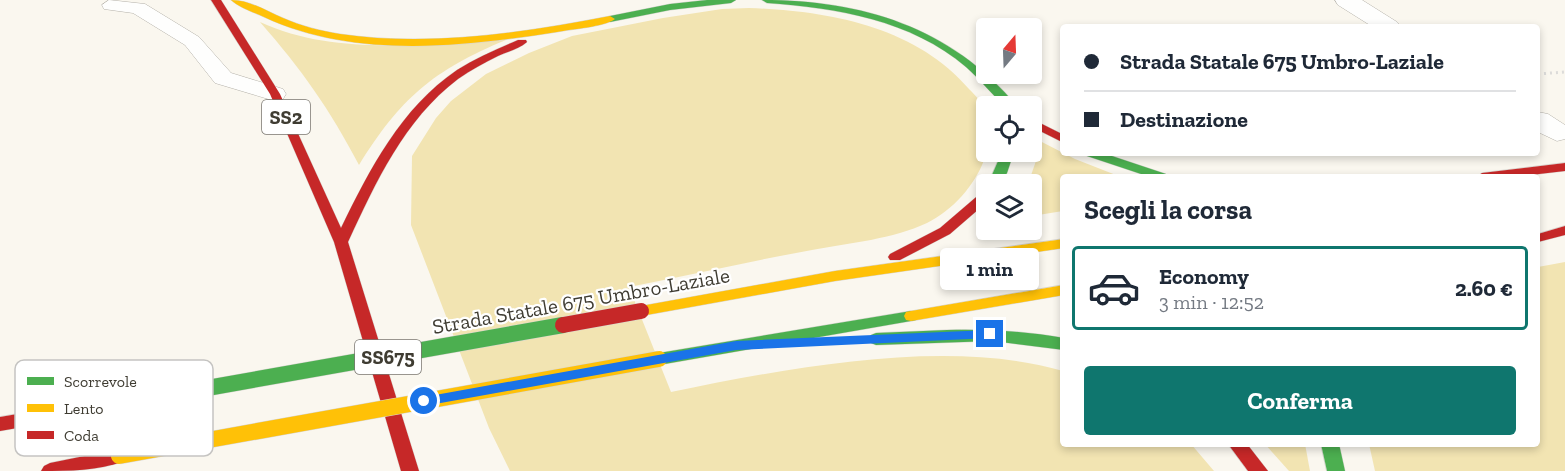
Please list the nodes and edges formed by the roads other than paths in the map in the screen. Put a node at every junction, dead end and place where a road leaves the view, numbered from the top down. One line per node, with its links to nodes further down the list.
1 (216, 0): 9 (main road, SS2)
2 (237, 0): 8 (main road)
3 (731, 0): 8 (main road)
4 (767, 0): 10 (main road)
5 (1346, 0): 7 (street)
6 (111, 5): 9 (lane)
7 (1384, 24)
8 (567, 27): 23 (main road)
9 (276, 94): 23 (main road, SS2)
10 (997, 96)
11 (1042, 128): 12 (main road)
12 (1060, 138)
13 (1100, 156): 15 (main road)
14 (1565, 169): 16 (main road); 17 (main road)
15 (1153, 174)
16 (1513, 174)
17 (1536, 174)
18 (976, 207): 25 (main road)
19 (1565, 225): 20 (main road)
20 (1540, 228)
21 (1565, 230): 22 (main road)
22 (1540, 237)
23 (342, 242): 37 (main road, SS2)
24 (1060, 244): 25 (main road, Strada Statale 675 Umbro-Laziale / SS675)
25 (835, 276): 29 (main road, Strada Statale 675 Umbro-Laziale / SS675, bridge)
26 (1060, 291): 28 (main road, SS675)
27 (1060, 343): 28 (main road)
28 (736, 345): 32 (main road, SS675, bridge)
29 (213, 387)
30 (15, 421): 31 (main road, Strada Statale 675 Umbro-Laziale / SS675, bridge)
31 (0, 424)
32 (213, 439)
33 (1239, 447): 38 (main road)
34 (1331, 447): 39 (main road)
35 (119, 456): 36 (main road, SS675, bridge)
36 (50, 471)
37 (410, 471)
38 (1259, 471)
39 (1336, 471)

